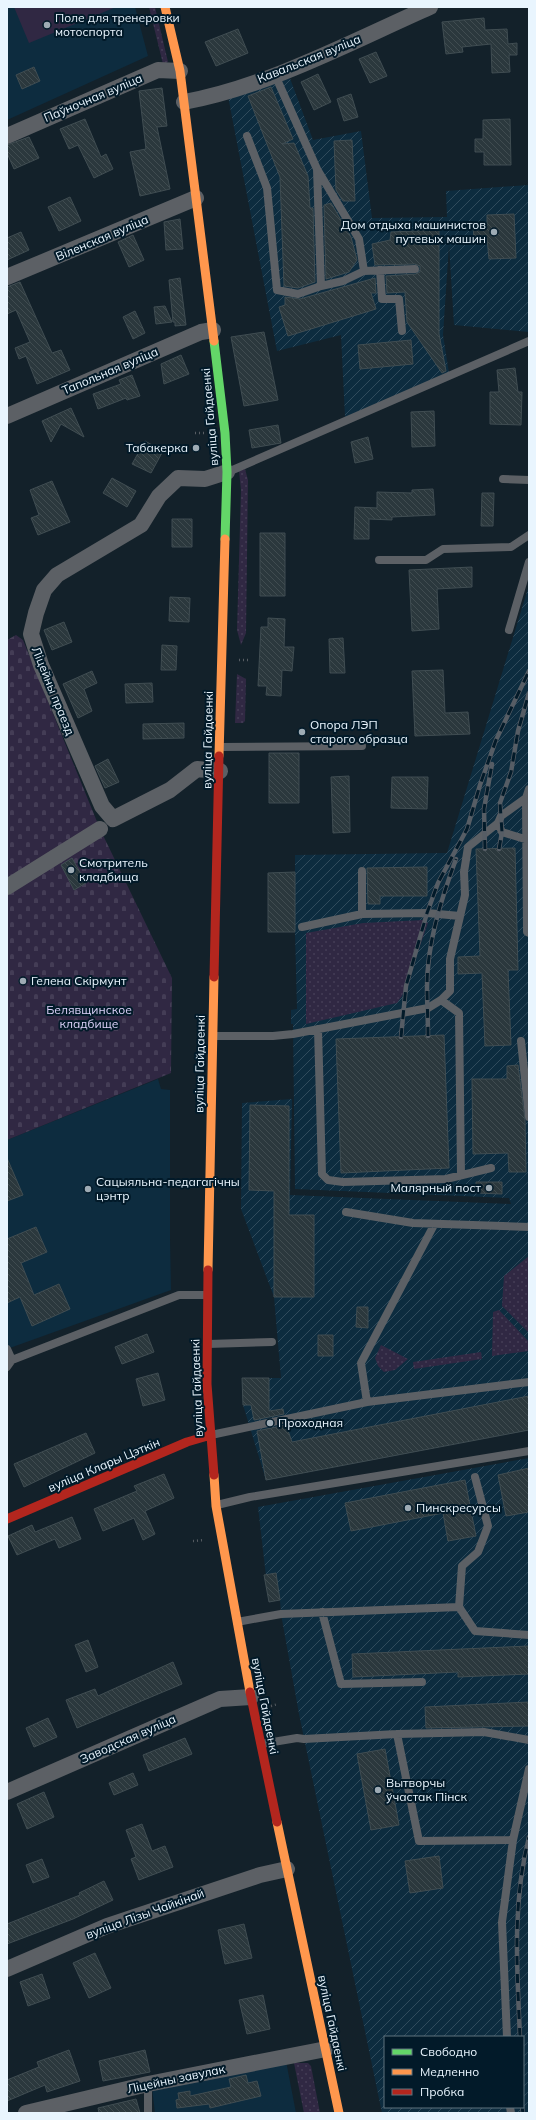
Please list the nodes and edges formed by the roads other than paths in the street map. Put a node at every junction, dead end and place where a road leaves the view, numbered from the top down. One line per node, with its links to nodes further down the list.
1 (165, 7): 3 (street, вуліца Гайдаенкі)
2 (430, 7): 4 (street, Кавальская вуліца)
3 (180, 71): 5 (street, вуліца Гайдаенкі); 6 (street, Паўночная вуліца)
4 (275, 75): 5 (street, Кавальская вуліца); 8 (lane)
5 (184, 102): 9 (street, вуліца Гайдаенкі)
6 (7, 136)
7 (247, 136): 14 (lane)
8 (317, 169): 12 (lane); 14 (lane)
9 (196, 198): 13 (street, Віленская вуліца); 15 (street, вуліца Гайдаенкі)
10 (415, 268): 11 (lane)
11 (380, 270): 12 (lane); 16 (lane)
12 (364, 271): 14 (lane)
13 (7, 277)
14 (321, 286)
15 (213, 330): 18 (street, Тапольная вуліца); 19 (street, вуліца Гайдаенкі)
16 (402, 331)
17 (529, 341): 19 (lane)
18 (7, 416)
19 (227, 472): 27 (street, вуліца Гайдаенкі); 31 (street, Ліцейны праезд)
20 (503, 479): 21 (lane)
21 (529, 480)
22 (529, 535): 23 (lane)
23 (378, 560)
24 (529, 562): 25 (lane)
25 (509, 630)
26 (362, 746): 27 (lane)
27 (220, 747): 28 (street, вуліца Гайдаенкі)
28 (220, 771): 31 (street); 43 (street, вуліца Гайдаенкі)
29 (529, 789): 30 (lane)
30 (526, 798): 32 (lane); 34 (lane)
31 (113, 819): 33 (lane)
32 (498, 823): 34 (lane); 38 (lane)
33 (100, 829): 36 (street)
34 (528, 840): 40 (lane)
35 (362, 871): 37 (lane)
36 (7, 887)
37 (362, 914): 38 (lane); 39 (lane)
38 (460, 916): 41 (lane)
39 (302, 927)
40 (529, 933)
41 (441, 1000): 42 (lane); 47 (lane)
42 (318, 1029): 43 (lane); 47 (lane)
43 (212, 1036): 51 (street, вуліца Гайдаенкі)
44 (521, 1041): 45 (lane)
45 (529, 1117)
46 (491, 1168): 47 (lane)
47 (461, 1175)
48 (346, 1212): 49 (lane)
49 (434, 1225): 50 (lane); 57 (lane)
50 (529, 1227)
51 (208, 1295): 53 (street, вуліца Гайдаенкі); 55 (lane)
52 (272, 1342): 53 (lane)
53 (207, 1344): 58 (street, вуліца Гайдаенкі)
54 (7, 1349): 55 (lane)
55 (9, 1363)
56 (529, 1382): 57 (lane)
57 (367, 1402): 58 (lane)
58 (210, 1435): 61 (street, вуліца Гайдаенкі); 62 (street, вуліца Клары Цэткін)
59 (529, 1451): 61 (lane)
60 (475, 1477): 63 (lane)
61 (216, 1506): 65 (street, вуліца Гайдаенкі)
62 (7, 1519)
63 (459, 1607): 64 (lane); 66 (lane)
64 (322, 1612): 65 (lane); 67 (lane)
65 (236, 1622): 68 (street, вуліца Гайдаенкі)
66 (529, 1634)
67 (422, 1682)
68 (251, 1697): 71 (street, вуліца Гайдаенкі); 73 (street, Заводская вуліца)
69 (397, 1734): 70 (lane); 71 (lane); 74 (lane)
70 (529, 1740)
71 (260, 1744): 75 (street, вуліца Гайдаенкі)
72 (529, 1769): 74 (lane)
73 (7, 1792)
74 (513, 1840): 77 (lane)
75 (287, 1869): 76 (street, вуліца Лізы Чайкінай); 78 (street, вуліца Гайдаенкі)
76 (7, 1969)
77 (507, 2036)
78 (326, 2049): 79 (street, Ліцейны завулак); 82 (street, вуліца Гайдаенкі)
79 (148, 2084): 80 (street, Ліцейны завулак); 81 (lane)
80 (26, 2113)
81 (148, 2113)
82 (338, 2113)

